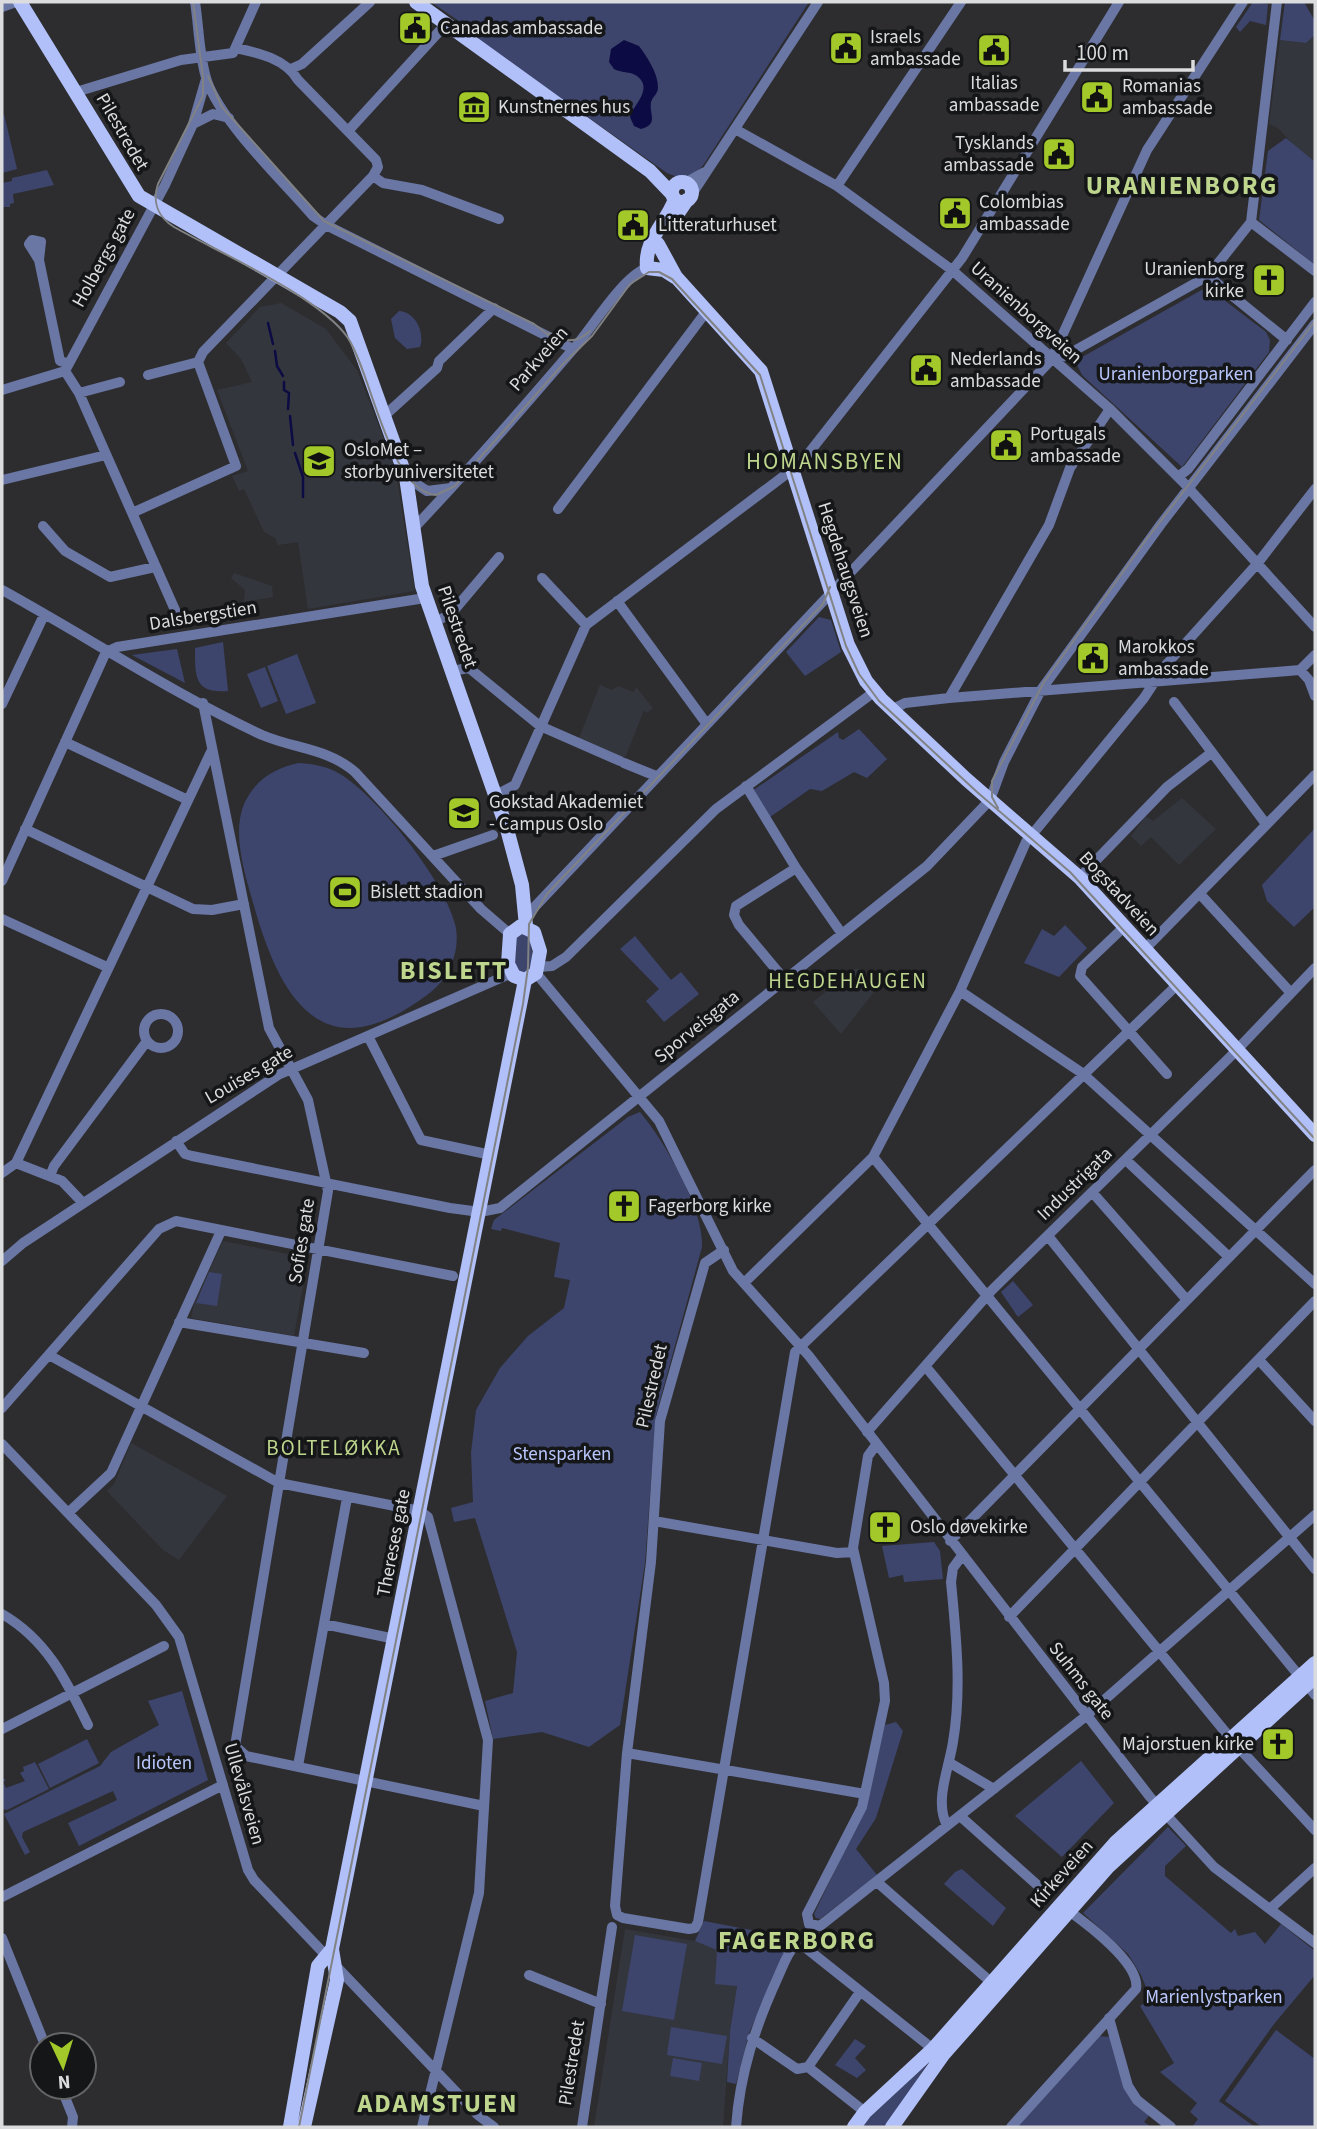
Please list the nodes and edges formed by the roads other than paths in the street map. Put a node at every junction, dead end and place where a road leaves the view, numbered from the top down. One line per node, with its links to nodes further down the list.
1 (18, 2): 11 (street); 17 (main road, Pilestredet)
2 (195, 2): 14 (street)
3 (256, 2): 13 (street)
4 (370, 2): 15 (street)
5 (416, 2): 12 (main road)
6 (818, 2): 20 (street)
7 (961, 2): 23 (street)
8 (1119, 2): 32 (street)
9 (1243, 2): 43 (street)
10 (1277, 2): 27 (street)
11 (2, 7)
12 (446, 24): 21 (street); 24 (main road)
13 (236, 48): 14 (street); 15 (street)
14 (202, 56): 16 (street); 17 (street)
15 (291, 69): 21 (street)
16 (206, 79): 18 (street); 19 (street, Holbergs gate)
17 (76, 92): 25 (main road, Pilestredet)
18 (229, 118): 19 (street); 28 (street)
19 (194, 124): 25 (street, Holbergs gate)
20 (735, 129): 23 (street, Uranienborgveien); 24 (street)
21 (348, 131): 22 (street)
22 (373, 176): 26 (street); 28 (street)
23 (837, 186): 32 (street, Uranienborgveien)
24 (682, 192): 29 (main road)
25 (153, 206): 34 (main road, Pilestredet); 45 (street, Holbergs gate)
26 (499, 219)
27 (1251, 222): 33 (street); 35 (street)
28 (326, 225): 34 (street); 38 (street)
29 (653, 249): 31 (main road); 36 (main road, Hegdehaugsveien)
30 (39, 260): 45 (street)
31 (647, 268): 36 (main road); 42 (street, Parkveien)
32 (952, 270): 43 (street, Uranienborgveien); 53 (street)
33 (1315, 271)
34 (278, 275): 44 (street); 51 (main road, Pilestredet)
35 (1208, 276): 41 (street); 43 (street)
36 (676, 277): 39 (main road, Hegdehaugsveien)
37 (1315, 302): 41 (street)
38 (494, 308): 42 (street); 51 (street)
39 (706, 312): 53 (main road, Hegdehaugsveien); 61 (street)
40 (1315, 324): 59 (street)
41 (1287, 340): 55 (street)
42 (573, 349): 58 (street, Parkveien)
43 (1051, 360): 50 (street, Uranienborgveien); 70 (street)
44 (198, 362): 46 (street); 62 (street)
45 (66, 367): 48 (street); 49 (street)
46 (148, 375)
47 (120, 382): 49 (street)
48 (2, 390)
49 (79, 393): 52 (street)
50 (1110, 409): 55 (street, Uranienborgveien); 87 (street)
51 (383, 417): 54 (main road, Pilestredet)
52 (107, 458): 56 (street); 57 (street); 62 (street)
53 (793, 472): 70 (main road, Hegdehaugsveien); 72 (street)
54 (406, 477): 58 (street); 64 (main road, Pilestredet)
55 (1178, 477): 59 (street, Uranienborgveien)
56 (2, 480)
57 (24, 481)
58 (451, 488): 64 (street, Parkveien)
59 (1189, 489): 66 (street, Uranienborgveien); 84 (street)
60 (1315, 489): 66 (street)
61 (558, 509)
62 (132, 513): 67 (street)
63 (43, 526): 67 (street)
64 (413, 529): 71 (main road, Pilestredet)
65 (499, 557): 75 (street)
66 (1257, 564): 77 (street, Uranienborgveien); 83 (street)
67 (155, 567): 74 (street)
68 (542, 578): 76 (street)
69 (2, 590): 73 (street)
70 (832, 593): 85 (main road, Hegdehaugsveien); 92 (street)
71 (425, 598): 75 (main road, Pilestredet); 78 (street, Dalsbergstien)
72 (617, 601): 76 (street); 92 (street)
73 (44, 615): 78 (street); 90 (street)
74 (179, 619)
75 (433, 622): 81 (main road, Pilestredet)
76 (586, 625): 93 (street)
77 (1315, 627)
78 (106, 652): 89 (street); 94 (street)
79 (1315, 655): 80 (street)
80 (1300, 670): 82 (street); 83 (street)
81 (451, 671): 93 (street); 100 (main road, Pilestredet)
82 (1312, 676): 86 (street)
83 (1156, 680): 84 (street); 106 (street)
84 (1041, 690): 87 (street); 102 (street)
85 (876, 694): 91 (main road, Bogstadveien); 99 (street, Louises gate)
86 (1315, 696)
87 (949, 698): 91 (street)
88 (1174, 702): 96 (street)
89 (203, 703): 95 (street, Sofies gate); 107 (street)
90 (2, 704)
91 (891, 710): 102 (main road, Bogstadveien)
92 (706, 723): 98 (street)
93 (540, 726): 98 (street); 100 (street)
94 (65, 742): 101 (street); 104 (street)
95 (211, 752): 101 (street); 113 (street, Sofies gate)
96 (1211, 752): 103 (street); 109 (street)
97 (1315, 775): 103 (street)
98 (656, 776): 115 (street)
99 (746, 786): 108 (street); 122 (street, Louises gate)
100 (496, 795): 115 (main road, Pilestredet)
101 (188, 800): 111 (street)
102 (990, 800): 106 (main road, Bogstadveien); 118 (street, Sporveisgata)
103 (1266, 824): 112 (street)
104 (25, 829): 110 (street); 111 (street)
105 (493, 835): 107 (street)
106 (1031, 835): 109 (main road, Bogstadveien); 125 (street)
107 (433, 856): 117 (street)
108 (796, 868): 118 (street); 123 (street)
109 (1079, 878): 116 (main road, Bogstadveien)
110 (2, 881)
111 (145, 888): 113 (street); 120 (street)
112 (1200, 894): 119 (street); 126 (street)
113 (244, 904): 131 (street, Sofies gate)
114 (2, 919): 120 (street)
115 (526, 921): 117 (main road); 122 (main road, Pilestredet)
116 (1124, 927): 119 (main road, Bogstadveien); 127 (street)
117 (510, 934): 122 (main road)
118 (842, 934): 123 (street, Sporveisgata)
119 (1145, 950): 124 (main road, Bogstadveien)
120 (107, 967): 141 (street)
121 (1315, 968): 126 (street, Industrigata)
122 (528, 973): 128 (street, Louises gate); 134 (street); 138 (main road, Thereses gate)
123 (784, 979): 134 (street, Sporveisgata)
124 (1177, 985): 127 (street); 130 (main road, Bogstadveien)
125 (960, 991): 132 (street); 139 (street)
126 (1291, 993): 130 (street, Industrigata)
127 (1127, 1030): 132 (street); 133 (street)
128 (368, 1036): 131 (street, Louises gate); 138 (street)
129 (147, 1041): 144 (street)
130 (1237, 1050): 135 (street, Industrigata); 136 (main road, Bogstadveien)
131 (290, 1069): 137 (street, Louises gate); 145 (street, Sofies gate)
132 (1082, 1073): 135 (street); 149 (street)
133 (1167, 1074)
134 (639, 1096): 148 (street, Sporveisgata); 155 (street)
135 (1150, 1135): 140 (street, Industrigata); 151 (street)
136 (1315, 1135)
137 (176, 1141): 145 (street); 147 (street, Louises gate)
138 (491, 1155): 148 (main road, Thereses gate)
139 (873, 1157): 149 (street); 160 (street)
140 (1126, 1160): 146 (street, Industrigata); 157 (street)
141 (16, 1163): 143 (street); 144 (street)
142 (1315, 1170): 151 (street)
143 (2, 1173)
144 (50, 1176): 147 (street)
145 (326, 1183): 148 (street); 154 (street, Sofies gate)
146 (1092, 1192): 152 (street, Industrigata); 163 (street)
147 (83, 1203): 153 (street, Louises gate)
148 (480, 1212): 185 (main road, Thereses gate)
149 (927, 1223): 162 (street); 167 (street)
150 (221, 1231): 154 (street); 165 (street); 170 (street)
151 (1256, 1231): 157 (street); 161 (street)
152 (1048, 1236): 162 (street, Industrigata); 168 (street)
153 (23, 1243): 156 (street, Louises gate); 158 (street, Louises gate)
154 (319, 1250): 159 (street); 166 (street, Sofies gate)
155 (724, 1250): 160 (street, Suhms gate); 188 (street, Pilestredet)
156 (2, 1252)
157 (1229, 1257): 163 (street)
158 (2, 1261)
159 (453, 1276)
160 (744, 1283): 167 (street, Suhms gate)
161 (1315, 1284)
162 (987, 1296): 172 (street, Industrigata); 175 (street)
163 (1187, 1300): 168 (street)
164 (1315, 1301): 171 (street)
165 (179, 1322): 166 (street); 173 (street)
166 (303, 1344): 169 (street); 183 (street, Sofies gate)
167 (800, 1345): 178 (street, Suhms gate); 190 (street)
168 (1139, 1349): 175 (street); 177 (street)
169 (364, 1353)
170 (49, 1355): 173 (street); 174 (street)
171 (1259, 1360): 176 (street); 177 (street)
172 (926, 1367): 178 (street, Industrigata); 181 (street)
173 (141, 1406): 183 (street); 186 (street)
174 (2, 1408)
175 (1080, 1409): 181 (street); 182 (street)
176 (1315, 1421)
177 (1198, 1423): 182 (street); 189 (street)
178 (867, 1432): 180 (street, Suhms gate)
179 (2, 1444): 186 (street, Ullevålsveien)
180 (876, 1445): 191 (street, Suhms gate); 193 (street)
181 (1016, 1475): 191 (street); 192 (street)
182 (1140, 1482): 192 (street); 196 (street)
183 (279, 1483): 184 (street); 212 (street, Sofies gate)
184 (347, 1498): 185 (street); 199 (street)
185 (420, 1511): 200 (main road, Thereses gate); 218 (street)
186 (68, 1513): 215 (street, Ullevålsveien)
187 (1315, 1515): 189 (street)
188 (654, 1521): 190 (street); 210 (street, Pilestredet)
189 (1290, 1537): 195 (street); 196 (street)
190 (763, 1540): 193 (street); 213 (street)
191 (950, 1541): 194 (street, Suhms gate)
192 (1075, 1549): 198 (street); 202 (street)
193 (854, 1552): 217 (street)
194 (961, 1557): 198 (street, Suhms gate); 211 (street)
195 (1315, 1569)
196 (1229, 1591): 202 (street); 204 (street)
197 (2, 1614): 205 (street)
198 (1009, 1617): 206 (street, Suhms gate)
199 (324, 1624): 200 (street); 212 (street)
200 (395, 1639): 214 (main road, Thereses gate)
201 (164, 1646): 205 (street)
202 (1159, 1652): 206 (street); 209 (street)
203 (1315, 1663): 204 (main road, Kirkeveien)
204 (1309, 1684): 209 (main road, Kirkeveien)
205 (72, 1692): 207 (street); 208 (street)
206 (1086, 1716): 216 (street); 219 (street, Suhms gate)
207 (88, 1726)
208 (2, 1728)
209 (1234, 1743): 219 (main road, Kirkeveien); 222 (street)
210 (627, 1753): 213 (street); 213 (street, Pilestredet)
211 (950, 1763): 216 (street); 221 (street)
212 (298, 1766): 214 (street)
213 (723, 1770): 217 (street)
214 (366, 1782): 218 (street); 232 (main road, Thereses gate)
215 (223, 1785): 226 (street); 232 (street, Ullevålsveien)
216 (994, 1789): 220 (street)
217 (865, 1794): 224 (street)
218 (484, 1805): 242 (street)
219 (1161, 1809): 227 (street, Suhms gate); 228 (main road, Kirkeveien); 234 (main road, Kirkeveien)
220 (960, 1816): 221 (street); 225 (street)
221 (947, 1825): 224 (street)
222 (1315, 1830)
223 (1315, 1868): 227 (street)
224 (877, 1882): 234 (street)
225 (1044, 1891)
226 (2, 1897)
227 (1271, 1908): 231 (street, Suhms gate)
228 (1069, 1911): 237 (street); 253 (main road, Kirkeveien)
229 (612, 1927): 236 (street, Pilestredet)
230 (2, 1938): 238 (street)
231 (1315, 1942)
232 (331, 1957): 242 (street, Ullevålsveien); 246 (main road, Thereses gate); 247 (main road, Thereses gate)
233 (529, 1975): 236 (street, Pilestredet)
234 (992, 1983): 240 (main road, Kirkeveien)
235 (860, 1992): 239 (street); 240 (street); 241 (street)
236 (601, 2004): 250 (street, Pilestredet)
237 (1109, 2018): 254 (street); 255 (street)
238 (39, 2031)
239 (752, 2038): 241 (street); 251 (street)
240 (933, 2049): 244 (main road, Kirkeveien)
241 (808, 2067): 244 (street)
242 (436, 2070): 248 (street); 249 (street, Ullevålsveien)
243 (67, 2101): 245 (street)
244 (865, 2112): 252 (main road, Kirkeveien)
245 (72, 2127)
246 (290, 2127)
247 (304, 2127)
248 (422, 2127)
249 (494, 2127)
250 (582, 2127)
251 (736, 2127)
252 (854, 2127)
253 (892, 2127)
254 (1011, 2127)
255 (1171, 2127)

